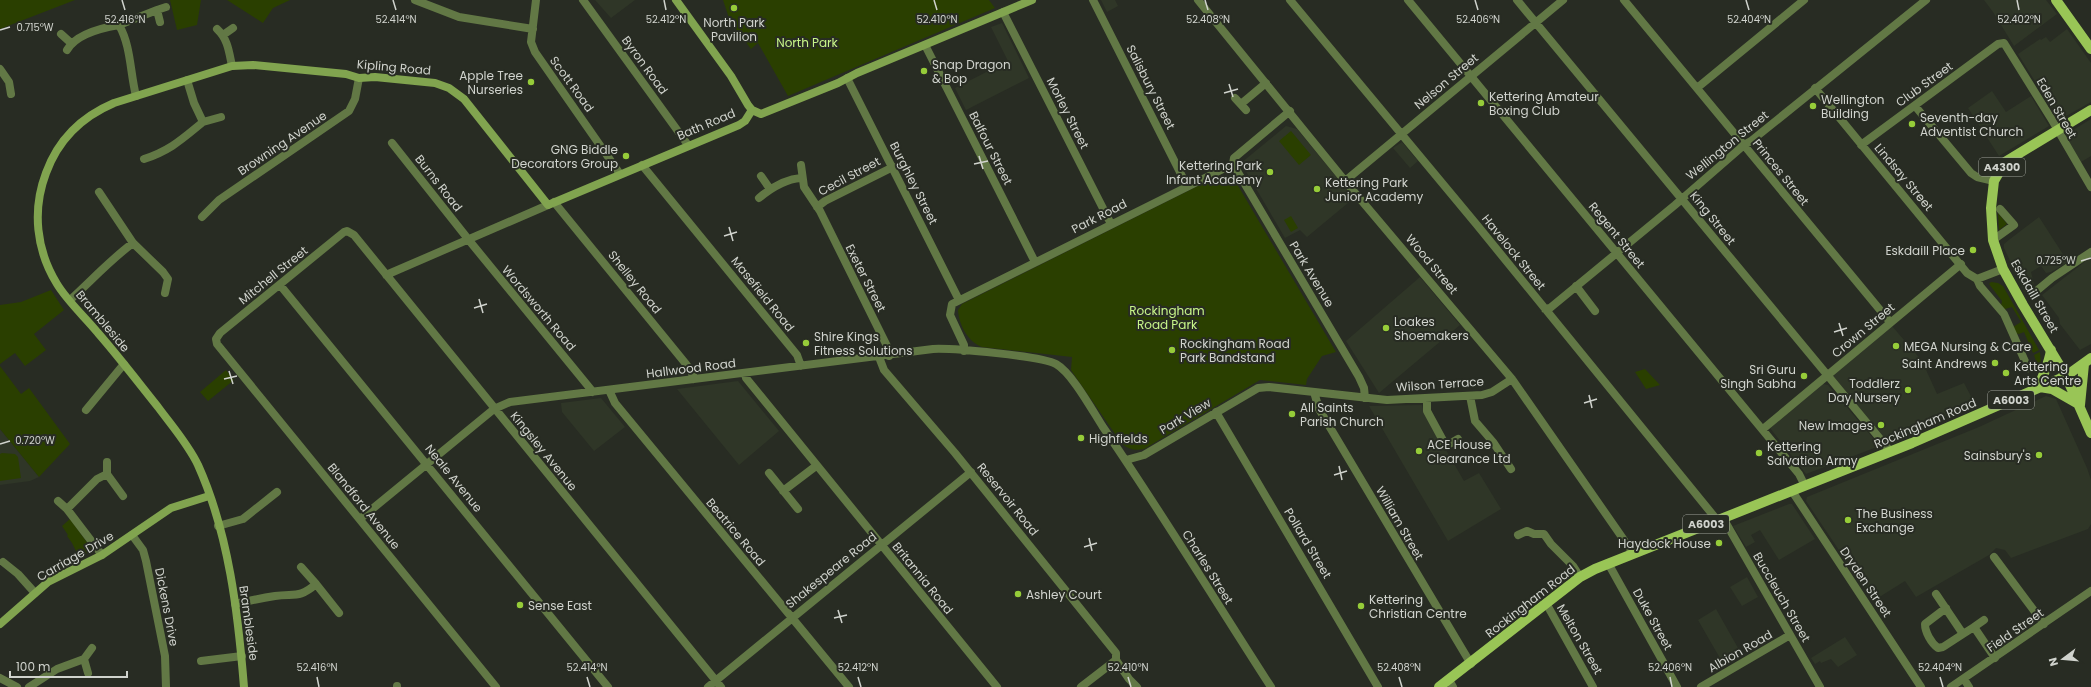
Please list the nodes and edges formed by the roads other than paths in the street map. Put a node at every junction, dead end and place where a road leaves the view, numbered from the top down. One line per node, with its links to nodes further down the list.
1 (415, 0): 23 (street)
2 (536, 0): 23 (street, Scott Road)
3 (583, 0): 51 (street, Byron Road)
4 (676, 0): 41 (street)
5 (1032, 0): 18 (street, Bath Road)
6 (1093, 0): 62 (street, Salisbury Street)
7 (1198, 0): 34 (street, Wood Street)
8 (1290, 0): 47 (street, Havelock Street)
9 (1408, 0): 30 (street, Regent Street)
10 (1517, 0): 20 (street, King Street)
11 (1563, 0): 20 (street, Nelson Street)
12 (1624, 0): 35 (street, Princes Street)
13 (1804, 0): 35 (street)
14 (1926, 0): 36 (street, Wellington Street)
15 (2056, 0): 27 (main road)
16 (166, 7): 17 (street)
17 (157, 10): 19 (street); 21 (street)
18 (1003, 12): 26 (street, Bath Road); 72 (street, Morley Street)
19 (160, 22)
20 (1536, 22): 30 (street, Nelson Street); 67 (street, King Street)
21 (119, 25): 24 (street); 38 (street)
22 (233, 28): 28 (street)
23 (533, 29): 57 (street, Scott Road)
24 (61, 34)
25 (2001, 43): 40 (street, Club Street); 46 (street, Eden Street)
26 (926, 45): 32 (street, Bath Road); 79 (street, Balfour Street)
27 (2091, 49)
28 (232, 66): 31 (street, Kipling Road); 33 (street, Brambleside)
29 (0, 69): 37 (street)
30 (1471, 76): 47 (street, Nelson Street); 78 (street, Regent Street)
31 (359, 78): 68 (street, Kipling Road); 71 (street, Browning Avenue)
32 (847, 78): 41 (street, Bath Road); 56 (street, Burghley Street)
33 (187, 80): 38 (street, Brambleside); 45 (street)
34 (1266, 83): 39 (street); 43 (street, Wood Street)
35 (1697, 88): 49 (street, Princes Street)
36 (1815, 88): 49 (street, Wellington Street); 50 (street, Lindsay Street)
37 (12, 94)
38 (136, 96): 88 (street, Brambleside)
39 (1241, 104)
40 (1915, 106): 50 (street, Club Street); 61 (street)
41 (752, 110): 51 (street, Bath Road)
42 (2091, 110): 46 (main road, Eskdaill Street / A4300)
43 (1290, 112): 53 (street, Park Road); 60 (street, Wood Street)
44 (221, 117): 45 (street)
45 (203, 122): 52 (street)
46 (2057, 130): 61 (main road, Eskdaill Street / A4300); 63 (street, Eden Street)
47 (1402, 134): 60 (street, Nelson Street); 90 (street, Havelock Street)
48 (392, 143): 74 (street, Burns Road)
49 (1744, 145): 67 (street, Wellington Street); 92 (street, Princes Street)
50 (1861, 145): 80 (street, Lindsay Street)
51 (688, 146): 54 (street, Bath Road)
52 (144, 159)
53 (1232, 164): 62 (street, Park Road); 112 (street, Park Avenue)
54 (642, 165): 57 (street, Bath Road); 100 (street, Masefield Road)
55 (801, 165): 59 (street)
56 (893, 167): 69 (street, Cecil Street); 89 (street, Burghley Street)
57 (620, 174): 68 (street, Bath Road)
58 (762, 176): 64 (street)
59 (801, 178): 64 (street); 69 (street, Exeter Street)
60 (1345, 181): 106 (street, Wood Street)
61 (1994, 181): 75 (main road, Eskdaill Street / A4300)
62 (1186, 186): 72 (street, Park Road)
63 (2091, 187)
64 (770, 189): 66 (street)
65 (99, 192): 76 (street)
66 (759, 198)
67 (1681, 198): 78 (street, Wellington Street); 103 (street, King Street)
68 (551, 203): 74 (street, Bath Road); 105 (street, Shelley Road)
69 (818, 209): 96 (street, Exeter Street)
70 (2000, 209): 75 (street)
71 (202, 217)
72 (1111, 224): 79 (street, Park Road)
73 (347, 231): 82 (street, Kingsley Avenue); 84 (street, Mitchell Street)
74 (467, 239): 82 (street, Bath Road); 109 (street, Wordsworth Road)
75 (1993, 240): 81 (main road, Eskdaill Street / A4300)
76 (133, 243): 86 (street); 88 (street)
77 (2091, 252): 87 (street)
78 (1616, 253): 85 (street, Wellington Street); 118 (street, Regent Street)
79 (1035, 262): 89 (street, Park Road)
80 (1961, 264): 83 (street, Lindsay Street); 92 (street, Crown Street)
81 (2003, 269): 83 (street); 94 (main road, Eskdaill Street / A4300)
82 (386, 275): 115 (street, Kingsley Avenue)
83 (1977, 279): 101 (street, Lindsay Street)
84 (280, 285): 93 (street, Mitchell Street); 124 (street, Neale Avenue)
85 (1576, 286): 90 (street, Wellington Street); 91 (street)
86 (165, 293)
87 (2034, 293)
88 (70, 300): 98 (street, Brambleside)
89 (959, 300): 95 (street)
90 (1545, 308): 140 (street, Havelock Street)
91 (1595, 311)
92 (1890, 322): 103 (street, Crown Street)
93 (216, 339): 139 (street, Blandford Avenue)
94 (2051, 350): 104 (main road, Eskdaill Street / A4300); 107 (main road)
95 (964, 351): 96 (street, Hallwood Road); 122 (street, Hallwood Road)
96 (889, 356): 97 (street, Hallwood Road)
97 (879, 357): 100 (street, Hallwood Road); 127 (street, Reservoir Road)
98 (124, 364): 116 (street); 135 (street, Brambleside)
99 (2084, 364): 104 (main road, Rockingham Road); 114 (main road)
100 (801, 366): 102 (street, Hallwood Road)
101 (2028, 368)
102 (745, 373): 105 (street, Hallwood Road); 125 (street, Britannia Road)
103 (1827, 376): 118 (street, Crown Street); 121 (street, King Street)
104 (2066, 376): 107 (main road, Rockingham Road / A6003); 114 (main road, A4300)
105 (694, 379): 108 (street, Hallwood Road)
106 (1512, 379): 111 (street, Wilson Terrace); 145 (street, Wood Street)
107 (2039, 387): 114 (main road); 121 (main road, Rockingham Road / A6003)
108 (609, 390): 109 (street, Hallwood Road); 160 (street, Beatrice Road)
109 (593, 392): 115 (street, Hallwood Road)
110 (1314, 392): 112 (street, Park View); 117 (street, Park View); 173 (street, William Street)
111 (1470, 396): 113 (street, Wilson Terrace); 126 (street)
112 (1365, 398): 113 (street, Wilson Terrace)
113 (1426, 398): 120 (street)
114 (2080, 405): 119 (main road, A4300)
115 (494, 409): 124 (street, Hallwood Road); 177 (street, Kingsley Avenue)
116 (86, 410)
117 (1216, 412): 122 (street, Park View); 191 (street, Pollard Street)
118 (1763, 429): 130 (street, Regent Street)
119 (2091, 433)
120 (1458, 439)
121 (1890, 452): 130 (main road, Rockingham Road / A6003)
122 (1126, 460): 190 (street, Charles Street)
123 (107, 462): 129 (street)
124 (427, 464): 139 (street, Hallwood Road); 184 (street, Neale Avenue)
125 (816, 466): 131 (street); 144 (street, Britannia Road)
126 (1511, 469)
127 (971, 472): 144 (street, Shakespeare Road); 171 (street, Reservoir Road)
128 (769, 473): 131 (street)
129 (107, 474): 134 (street); 137 (street)
130 (1805, 486): 132 (main road, Rockingham Road / A6003)
131 (783, 491): 138 (street)
132 (1792, 491): 140 (main road, Rockingham Road / A6003); 197 (street, Dryden Street)
133 (277, 492): 141 (street)
134 (123, 496)
135 (209, 496): 141 (street, Brambleside); 142 (street, Carriage Drive)
136 (58, 501): 137 (street)
137 (67, 509): 146 (street)
138 (798, 509)
139 (360, 519): 183 (street, Blandford Avenue)
140 (1720, 519): 145 (main road, Rockingham Road / A6003); 166 (street, Buccleuch Street)
141 (218, 526): 157 (street, Brambleside)
142 (132, 535): 146 (street, Carriage Drive); 181 (street, Dickens Drive)
143 (1518, 536): 151 (street)
144 (881, 546): 160 (street, Shakespeare Road); 187 (street, Britannia Road)
145 (1633, 553): 149 (main road, Rockingham Road / A6003)
146 (102, 555): 154 (street, Carriage Drive)
147 (1994, 557): 163 (street)
148 (3, 562): 154 (street)
149 (1608, 563): 151 (main road, Rockingham Road / A6003); 194 (street, Duke Street)
150 (301, 567): 152 (street)
151 (1580, 577): 156 (main road, Rockingham Road / A6003)
152 (316, 584): 157 (street); 159 (street)
153 (2091, 591): 163 (street, Field Street)
154 (35, 594): 162 (street, Carriage Drive)
155 (1936, 594): 158 (street)
156 (1546, 603): 173 (main road, Rockingham Road / A6003); 193 (street, Melton Street)
157 (235, 604): 168 (street, Brambleside)
158 (1946, 608): 165 (street); 165 (street)
159 (339, 613)
160 (792, 618): 177 (street, Shakespeare Road); 186 (street, Beatrice Road)
161 (1984, 620): 164 (street)
162 (0, 624)
163 (2044, 624): 169 (street, Field Street)
164 (1974, 627): 165 (street); 169 (street)
165 (1963, 634)
166 (1790, 635): 195 (street, Albion Road); 196 (street, Buccleuch Street)
167 (92, 648): 170 (street)
168 (242, 656): 172 (street); 182 (street, Brambleside)
169 (1995, 658): 176 (street, Field Street)
170 (84, 659): 174 (street); 180 (street)
171 (1116, 659): 188 (street); 189 (street, Reservoir Road)
172 (201, 661)
173 (1470, 664): 178 (main road, Rockingham Road / A6003)
174 (88, 673)
175 (0, 678): 179 (street)
176 (1964, 679): 198 (street, Field Street); 199 (street)
177 (718, 684): 185 (street, Shakespeare Road)
178 (1451, 684): 192 (main road, Rockingham Road / A6003)
179 (17, 687)
180 (29, 687)
181 (166, 687)
182 (244, 687)
183 (496, 687)
184 (608, 687)
185 (708, 687)
186 (849, 687)
187 (998, 687)
188 (1081, 687)
189 (1137, 687)
190 (1271, 687)
191 (1378, 687)
192 (1439, 687)
193 (1594, 687)
194 (1677, 687)
195 (1701, 687)
196 (1820, 687)
197 (1921, 687)
198 (1952, 687)
199 (1969, 687)

